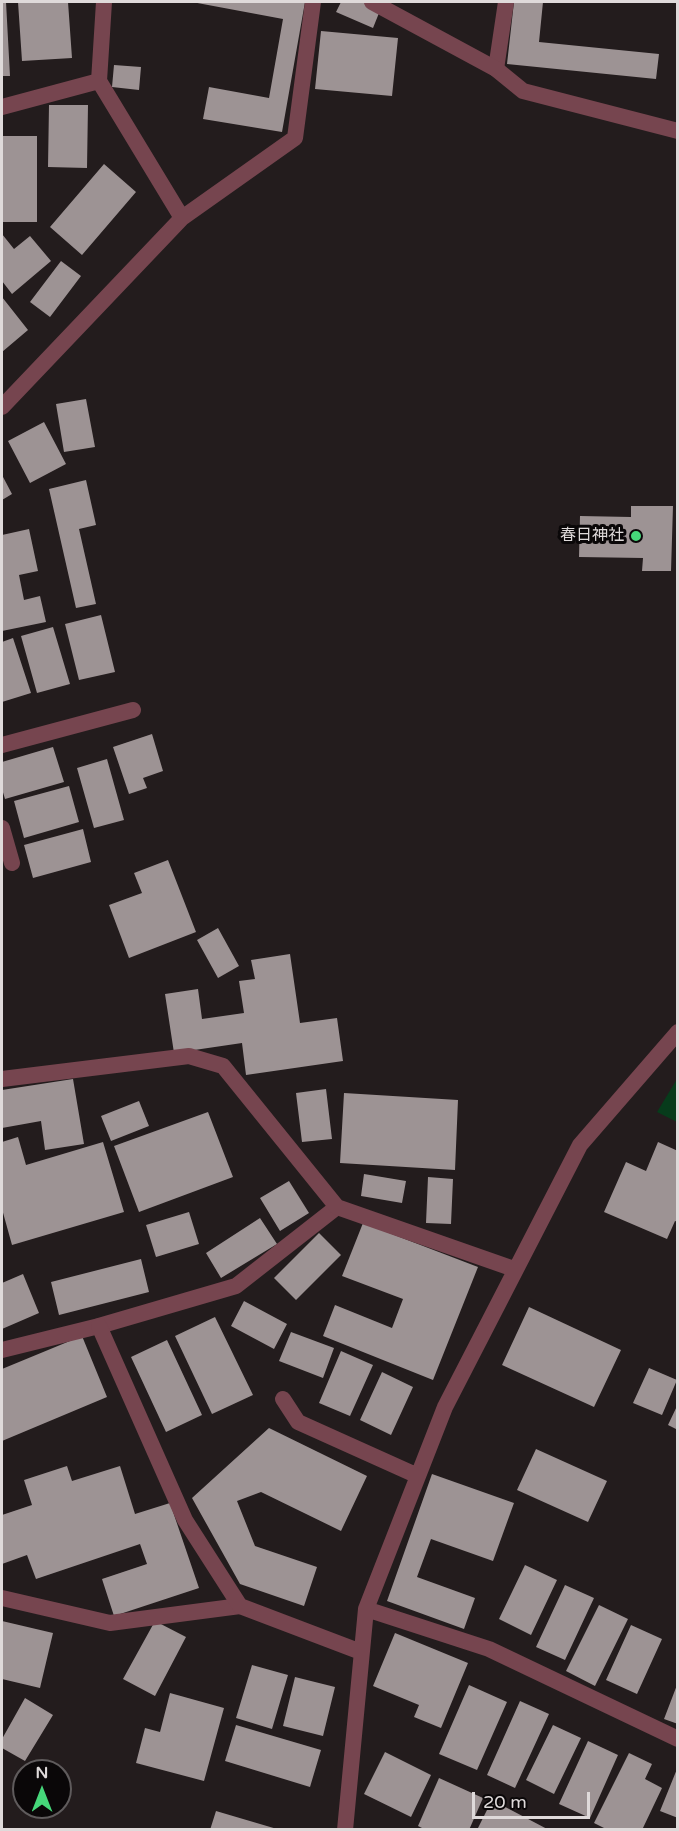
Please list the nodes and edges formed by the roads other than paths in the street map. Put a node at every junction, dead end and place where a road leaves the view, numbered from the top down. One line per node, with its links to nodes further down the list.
1 (104, 2): 6 (street)
2 (313, 2): 9 (street)
3 (372, 2): 5 (street)
4 (506, 2): 5 (street)
5 (496, 69): 8 (street)
6 (99, 81): 7 (street); 9 (street)
7 (2, 107)
8 (678, 131)
9 (182, 218): 10 (street)
10 (2, 407)
11 (133, 710): 12 (street)
12 (2, 745)
13 (2, 828): 14 (street)
14 (12, 863)
15 (678, 1032): 18 (street)
16 (2, 1079): 17 (street)
17 (338, 1208): 18 (street); 19 (street)
18 (514, 1269): 22 (street)
19 (99, 1326): 20 (street); 24 (street)
20 (2, 1350)
21 (283, 1399): 22 (street)
22 (418, 1476): 25 (street)
23 (2, 1598): 24 (street)
24 (240, 1606): 26 (street)
25 (366, 1609): 26 (street); 27 (street)
26 (361, 1652): 28 (street)
27 (678, 1739)
28 (345, 1830)

